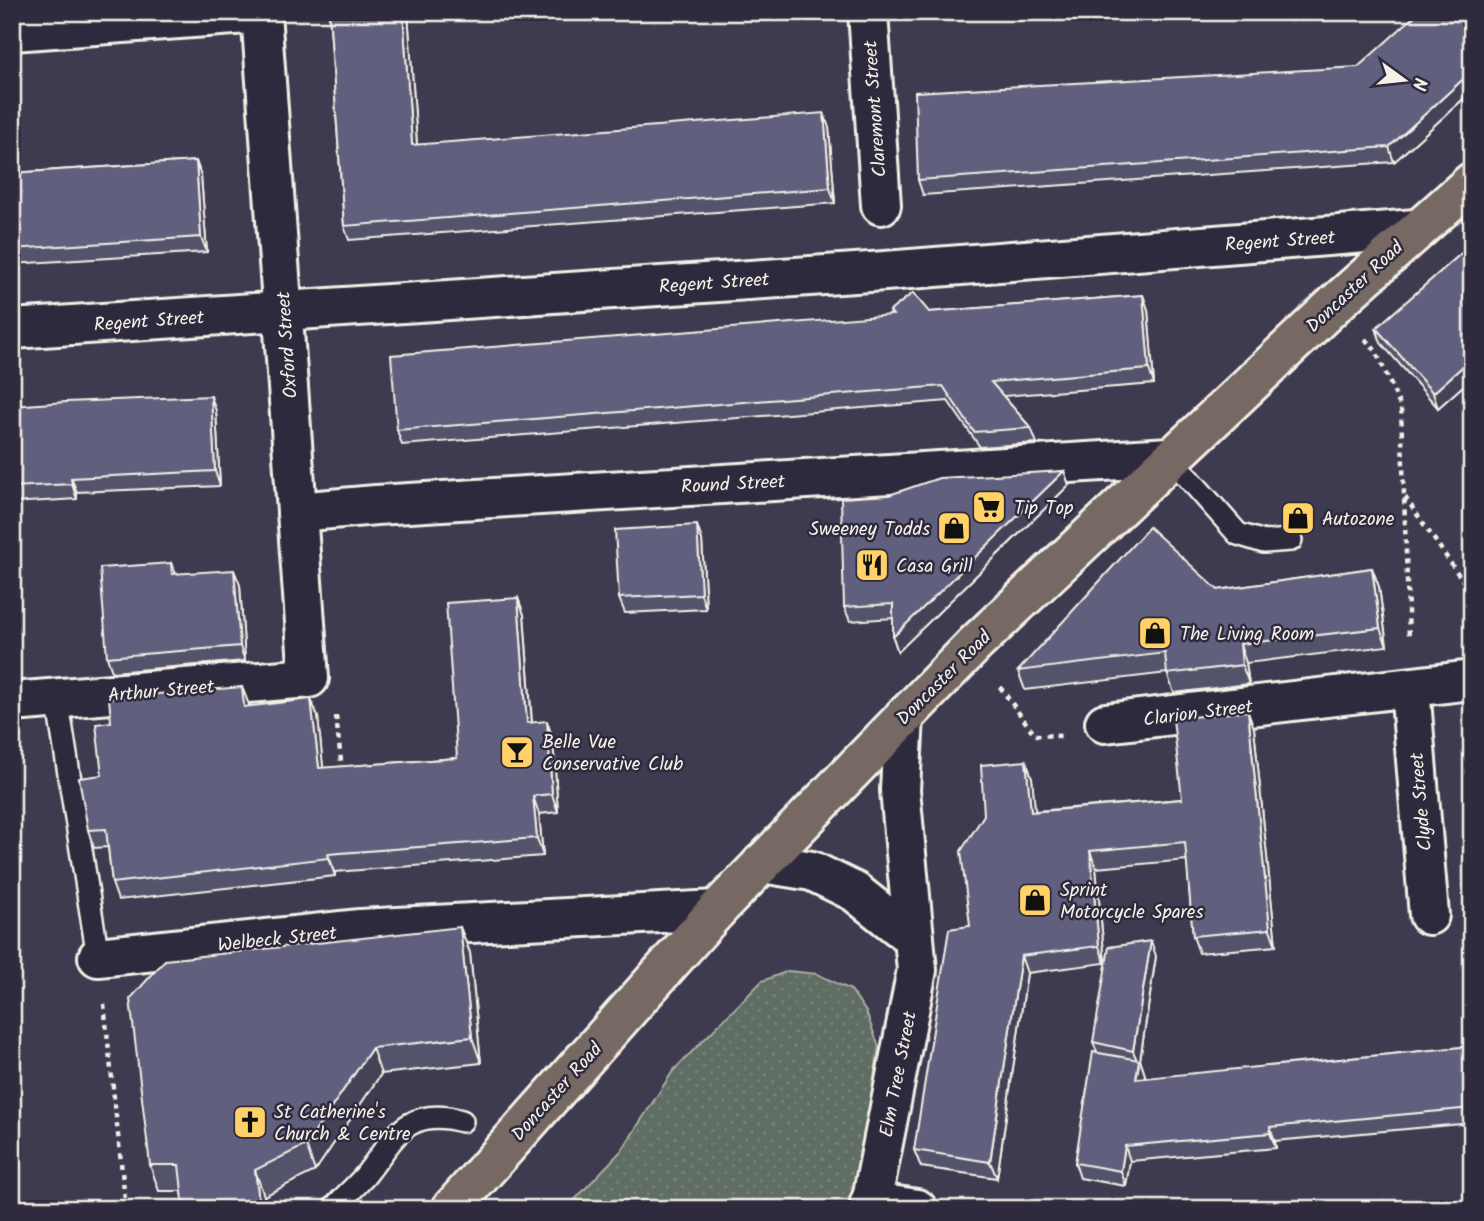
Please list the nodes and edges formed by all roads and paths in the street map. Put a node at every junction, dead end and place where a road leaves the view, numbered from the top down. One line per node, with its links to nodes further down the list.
1 (868, 12): 5 (street, Claremont Street)
2 (261, 13): 3 (street); 8 (street, Oxford Street)
3 (12, 31)
4 (1472, 182): 6 (highway, Doncaster Road)
5 (881, 205)
6 (1416, 229): 7 (highway, Doncaster Road); 8 (street, Regent Street)
7 (1335, 304): 10 (highway, Doncaster Road); 11 (path)
8 (283, 311): 9 (street, Regent Street); 12 (street, Oxford Street)
9 (12, 329)
10 (1170, 457): 12 (street, Round Street); 13 (lane); 15 (highway, Doncaster Road)
11 (1404, 497): 14 (path); 18 (path)
12 (297, 512): 16 (street, Oxford Street)
13 (1291, 540)
14 (1472, 594)
15 (976, 643): 21 (highway, Doncaster Road); 22 (path)
16 (309, 678): 19 (street, Arthur Street); 23 (path)
17 (1472, 680): 18 (street, Clarion Street)
18 (1410, 688): 22 (street, Clarion Street); 26 (street, Clyde Street)
19 (57, 698): 20 (street, Arthur Street); 28 (lane)
20 (12, 702)
21 (904, 716): 24 (highway, Doncaster Road); 27 (street, Elm Tree Street)
22 (1105, 723)
23 (343, 782)
24 (762, 863): 25 (highway, Doncaster Road); 27 (street)
25 (717, 911): 28 (street, Welbeck Street); 33 (highway, Doncaster Road)
26 (1429, 915)
27 (914, 939): 30 (street, Elm Tree Street)
28 (98, 957): 31 (path)
29 (462, 1121): 32 (lane)
30 (870, 1205): 34 (street)
31 (126, 1209)
32 (333, 1209)
33 (452, 1209)
34 (917, 1209)

